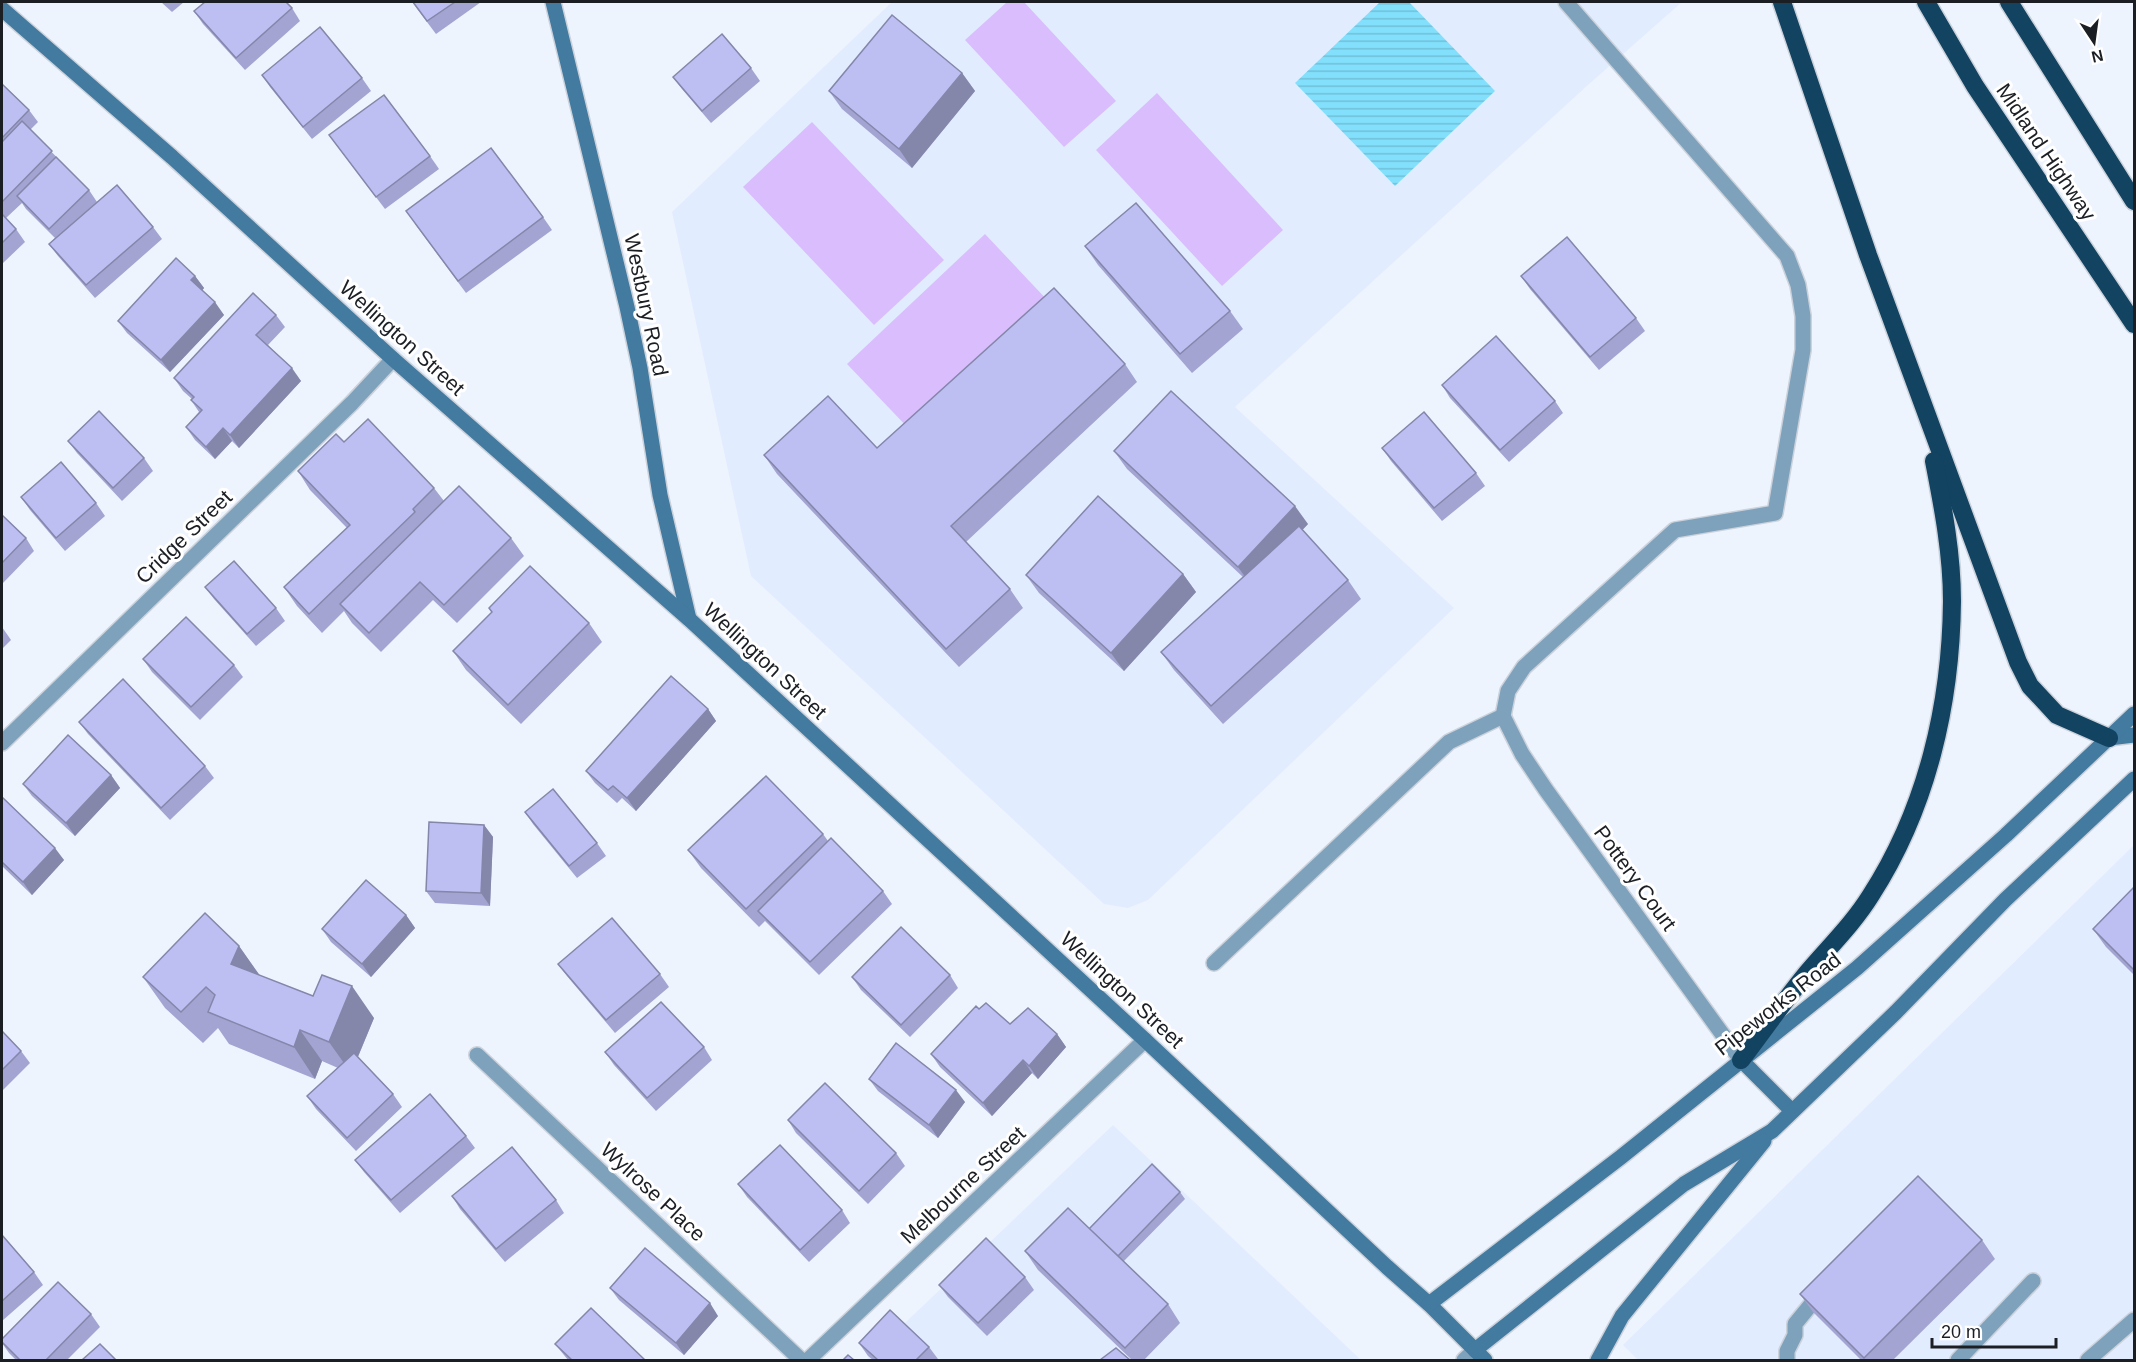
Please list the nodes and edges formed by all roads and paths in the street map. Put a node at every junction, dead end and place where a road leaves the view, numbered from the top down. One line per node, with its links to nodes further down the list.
1 (553, 2): 11 (main road, Westbury Road)
2 (1566, 2): 13 (street)
3 (1782, 2): 10 (highway)
4 (1926, 2): 8 (highway, Midland Highway)
5 (2009, 2): 7 (highway)
6 (4, 16): 9 (main road, Wellington Street)
7 (2134, 201)
8 (2134, 324)
9 (393, 359): 11 (main road, Wellington Street); 16 (street, Cridge Street)
10 (1920, 398): 15 (highway); 21 (highway)
11 (689, 619): 19 (main road, Wellington Street)
12 (2134, 714): 15 (main road, Pipeworks Road)
13 (1503, 716): 18 (street); 21 (street, Pottery Court)
14 (2134, 735): 15 (main road)
15 (2109, 738): 21 (main road, Pipeworks Road)
16 (2, 743)
17 (2134, 779): 22 (main road)
18 (1214, 963)
19 (1145, 1040): 26 (main road, Wellington Street); 30 (street, Melbourne Street)
20 (477, 1055): 29 (street, Wylrose Place)
21 (1741, 1060): 22 (main road); 26 (main road, Pipeworks Road)
22 (1792, 1111): 23 (main road)
23 (1772, 1131): 28 (main road); 31 (main road)
24 (1831, 1281): 32 (street)
25 (2032, 1281): 33 (street)
26 (1429, 1304): 28 (main road, Wellington Street)
27 (2134, 1320): 34 (street)
28 (1474, 1357)
29 (801, 1360)
30 (808, 1360)
31 (1598, 1360)
32 (1787, 1360)
33 (1958, 1360)
34 (2088, 1360)

